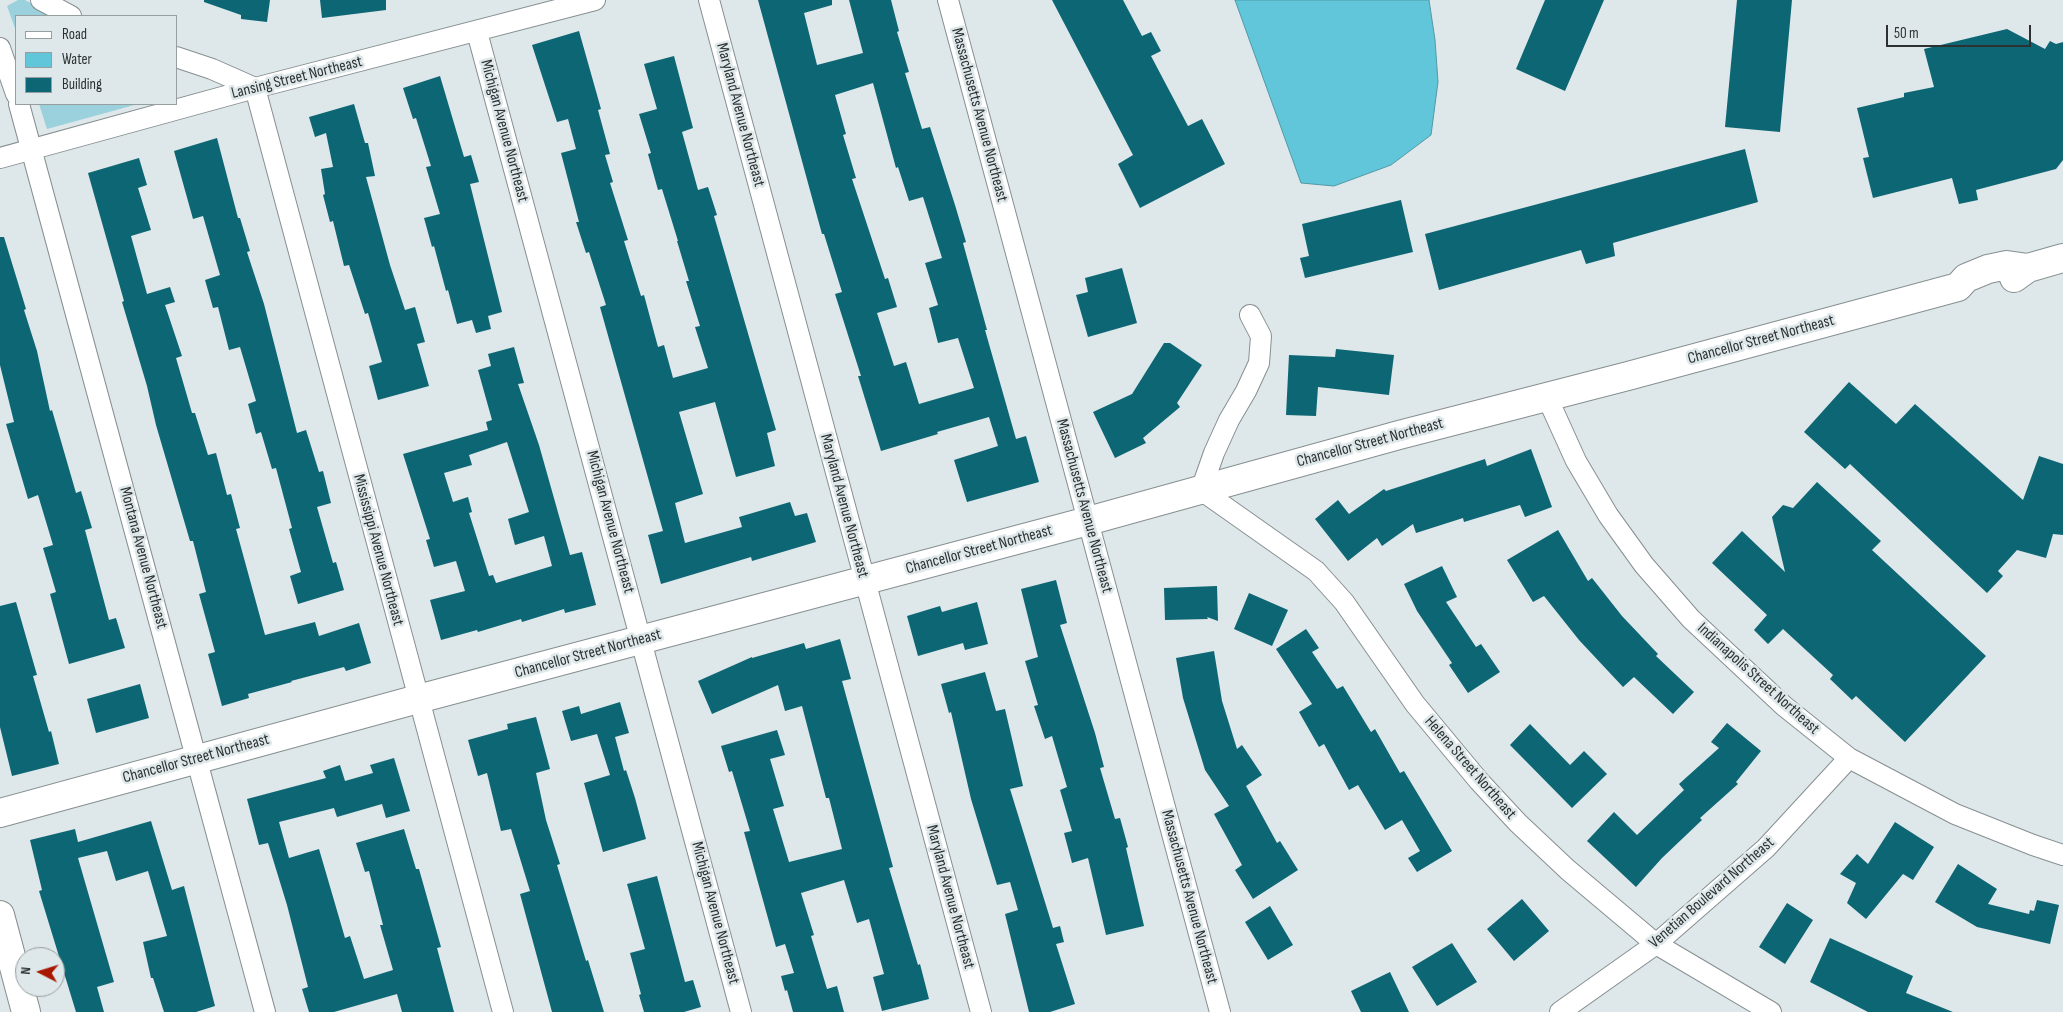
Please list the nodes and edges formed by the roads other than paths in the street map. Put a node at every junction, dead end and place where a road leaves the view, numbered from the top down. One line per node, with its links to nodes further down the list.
1 (41, 0): 5 (street)
2 (595, 0): 6 (street, Lansing Street Northeast)
3 (709, 0): 19 (street, Maryland Avenue Northeast)
4 (948, 0): 18 (street, Massachusetts Avenue Northeast)
5 (69, 15)
6 (477, 32): 9 (street, Lansing Street Northeast); 20 (street, Michigan Avenue Northeast)
7 (0, 48): 10 (street)
8 (178, 58): 9 (street)
9 (255, 88): 12 (street, Lansing Street Northeast); 21 (street, Mississippi Avenue Northeast)
10 (15, 91)
11 (19, 105): 12 (street, Montana Avenue Northeast)
12 (33, 149): 13 (street, Lansing Street Northeast); 23 (street, Montana Avenue Northeast)
13 (0, 158)
14 (2063, 258): 16 (street, Chancellor Street Northeast)
15 (1250, 315): 17 (street)
16 (1546, 397): 17 (street, Chancellor Street Northeast); 22 (street, Indianapolis Street Northeast)
17 (1201, 490): 18 (street, Chancellor Street Northeast); 27 (street, Helena Street Northeast)
18 (1088, 521): 19 (street, Chancellor Street Northeast); 33 (street, Massachusetts Avenue Northeast)
19 (864, 580): 20 (street, Chancellor Street Northeast); 32 (street, Maryland Avenue Northeast)
20 (642, 641): 21 (street, Chancellor Street Northeast); 31 (street, Michigan Avenue Northeast)
21 (418, 699): 23 (street, Chancellor Street Northeast); 30 (street, Mississippi Avenue Northeast)
22 (1849, 758): 25 (street, Indianapolis Street Northeast); 27 (street, Venetian Boulevard Northeast)
23 (198, 759): 24 (street, Chancellor Street Northeast); 29 (street, Montana Avenue Northeast)
24 (0, 813)
25 (2063, 855)
26 (0, 914): 28 (street)
27 (1656, 944): 34 (street, Venetian Boulevard Northeast); 35 (street, Helena Street Northeast)
28 (26, 1012)
29 (265, 1012)
30 (503, 1012)
31 (741, 1012)
32 (981, 1012)
33 (1220, 1012)
34 (1560, 1012)
35 (1771, 1012)

